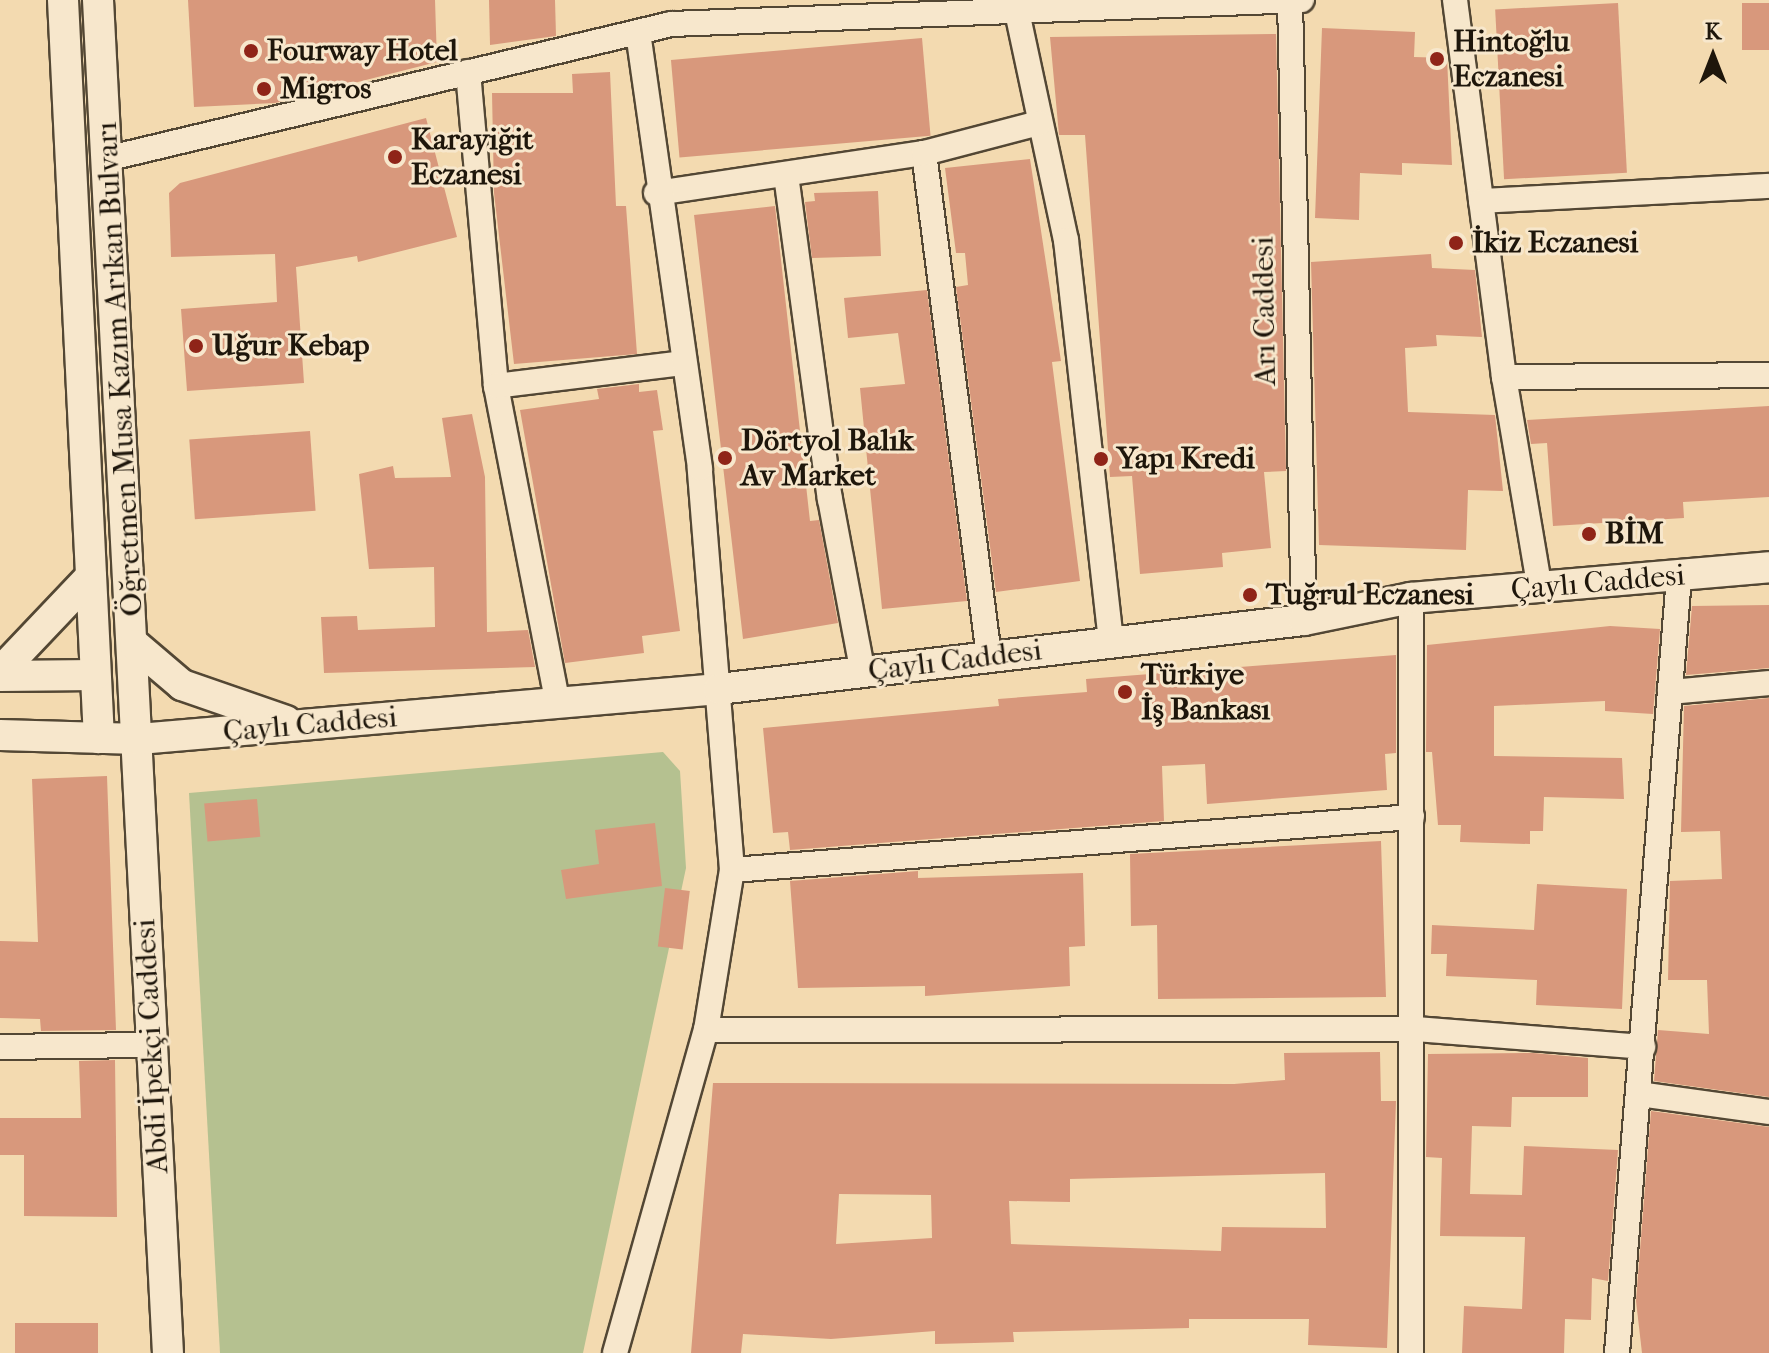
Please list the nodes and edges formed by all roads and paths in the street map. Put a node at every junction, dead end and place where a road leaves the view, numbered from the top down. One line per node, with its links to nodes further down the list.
1 (63, 0): 13 (street, Öğretmen Musa Kazım Arıkan Bulvarı)
2 (98, 0): 12 (street, Öğretmen Musa Kazım Arıkan Bulvarı)
3 (1294, 0): 5 (street); 27 (street, Arı Caddesi)
4 (1455, 0): 17 (street)
5 (1092, 2): 6 (street)
6 (1016, 7): 7 (street); 10 (street)
7 (672, 12): 8 (street)
8 (638, 32): 9 (street); 16 (street)
9 (468, 72): 12 (street); 21 (street)
10 (1039, 123): 11 (street); 28 (street)
11 (924, 153): 14 (street); 30 (street)
12 (110, 158): 13 (street); 29 (street, Öğretmen Musa Kazım Arıkan Bulvarı)
13 (69, 163): 23 (street, Öğretmen Musa Kazım Arıkan Bulvarı)
14 (786, 175): 16 (street); 32 (street)
15 (1769, 186): 17 (street)
16 (656, 193): 18 (street)
17 (1481, 201): 20 (street)
18 (683, 363): 21 (street); 35 (street)
19 (1769, 375): 20 (street)
20 (1504, 377): 25 (street)
21 (496, 386): 37 (street)
22 (1769, 567): 24 (street, Çaylı Caddesi)
23 (91, 576): 31 (street); 33 (street, Öğretmen Musa Kazım Arıkan Bulvarı)
24 (1679, 577): 25 (street, Çaylı Caddesi); 36 (street)
25 (1540, 589): 26 (street, Çaylı Caddesi)
26 (1411, 598): 27 (street, Çaylı Caddesi); 42 (street)
27 (1304, 620): 28 (street, Çaylı Caddesi)
28 (1111, 642): 30 (street, Çaylı Caddesi)
29 (135, 645): 38 (street); 41 (street, Öğretmen Musa Kazım Arıkan Bulvarı)
30 (989, 656): 32 (street, Çaylı Caddesi)
31 (0, 674): 33 (street)
32 (863, 674): 35 (street, Çaylı Caddesi)
33 (95, 675): 40 (street, Öğretmen Musa Kazım Arıkan Bulvarı)
34 (1769, 683): 36 (street)
35 (719, 689): 37 (street, Çaylı Caddesi); 43 (street)
36 (1670, 692): 48 (street)
37 (558, 704): 38 (street, Çaylı Caddesi)
38 (303, 726): 41 (street, Çaylı Caddesi)
39 (0, 735): 40 (street, Çaylı Caddesi)
40 (99, 738): 41 (street, Çaylı Caddesi)
41 (139, 739): 46 (street, Abdi İpekçi Caddesi)
42 (1412, 817): 43 (street); 44 (street)
43 (732, 870): 45 (street)
44 (1415, 1029): 45 (street); 48 (street); 53 (street)
45 (706, 1030): 52 (street)
46 (150, 1045): 47 (street); 51 (street, Abdi İpekçi Caddesi)
47 (0, 1047)
48 (1643, 1047): 49 (street)
49 (1639, 1094): 50 (street); 54 (street)
50 (1769, 1112)
51 (168, 1353)
52 (615, 1353)
53 (1411, 1353)
54 (1617, 1353)

